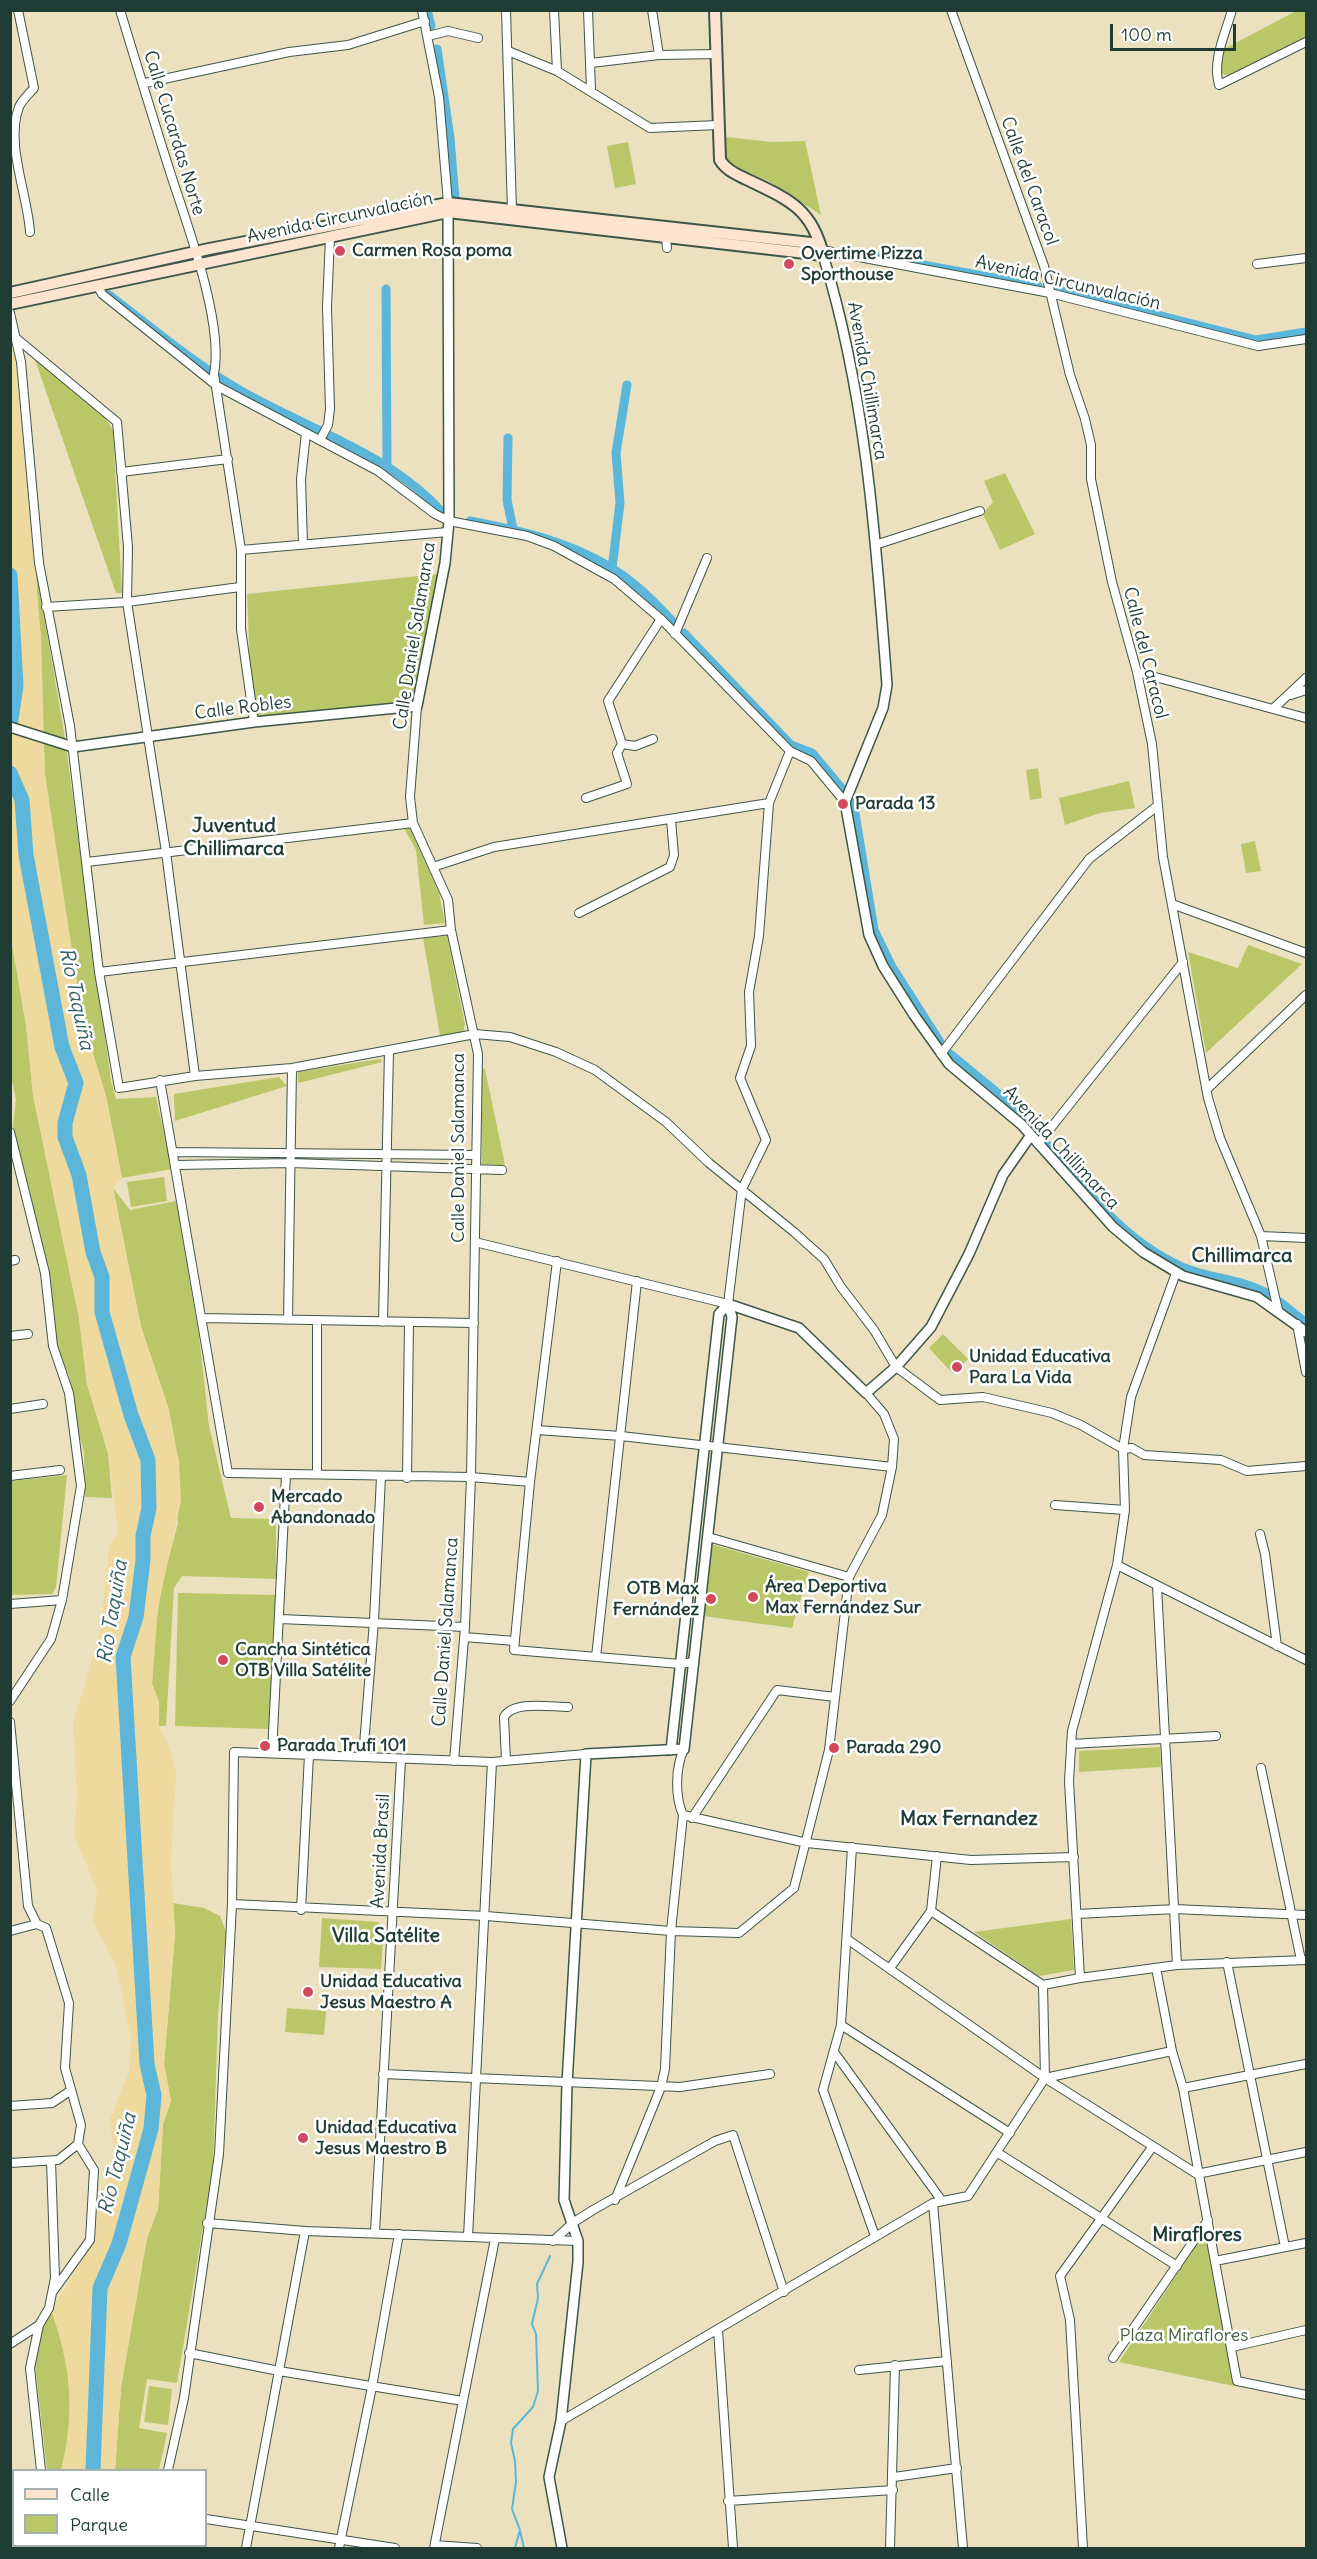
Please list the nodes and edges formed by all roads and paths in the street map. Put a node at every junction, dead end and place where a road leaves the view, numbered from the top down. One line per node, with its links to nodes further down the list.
1 (18, 10): 25 (street)
2 (120, 10): 28 (street, Calle Cucardas Norte)
3 (422, 10): 11 (street, Calle Daniel Salamanca)
4 (506, 10): 15 (street)
5 (554, 10): 19 (street)
6 (588, 10): 18 (street)
7 (652, 10): 17 (street)
8 (716, 10): 16 (main road, Avenida Chillimarca)
9 (951, 10): 34 (street, Calle del Caracol)
10 (1232, 10): 14 (street)
11 (425, 21): 12 (street, Calle Daniel Salamanca); 20 (street)
12 (428, 36): 13 (street); 23 (street, Calle Daniel Salamanca)
13 (478, 38)
14 (1306, 42)
15 (508, 51): 19 (street); 24 (street)
16 (717, 54): 17 (street); 22 (main road, Avenida Chillimarca)
17 (659, 55): 18 (street)
18 (591, 63): 21 (street)
19 (557, 71): 21 (street)
20 (145, 83)
21 (591, 90): 22 (street)
22 (718, 125): 27 (main road, Avenida Chillimarca)
23 (448, 208): 24 (main road, Avenida Circunvalación); 26 (main road, Avenida Circunvalación); 27 (main road, Avenida Circunvalación); 28 (main road, Avenida Circunvalación); 45 (street, Calle Daniel Salamanca)
24 (512, 211): 27 (main road, Avenida Circunvalación)
25 (30, 232)
26 (330, 237): 30 (main road, Avenida Circunvalación); 41 (street)
27 (822, 250): 34 (street, Avenida Circunvalación); 48 (street, Avenida Chillimarca)
28 (196, 252): 30 (street, Calle Cucardas Norte); 33 (main road, Avenida Circunvalación)
29 (1306, 258): 31 (street)
30 (200, 264): 32 (main road, Avenida Circunvalación); 39 (street, Calle Cucardas Norte)
31 (1257, 264)
32 (97, 285): 35 (main road, Avenida Circunvalación); 39 (street)
33 (10, 293)
34 (1050, 293): 38 (street, Avenida Circunvalación); 56 (street, Calle del Caracol)
35 (10, 304)
36 (10, 313): 37 (street)
37 (16, 338): 43 (street); 53 (street)
38 (1306, 339)
39 (217, 386): 40 (street); 42 (street, Calle Cucardas Norte)
40 (306, 433): 41 (street); 47 (street)
41 (320, 440): 45 (street)
42 (228, 459): 43 (street); 49 (street, Calle Cucardas Norte)
43 (121, 472): 52 (street)
44 (980, 511): 48 (street)
45 (449, 521): 46 (street, Calle Daniel Salamanca); 54 (street, Avenida Chillimarca)
46 (448, 532): 47 (street); 60 (street, Calle Daniel Salamanca)
47 (303, 544): 49 (street)
48 (875, 545): 71 (street, Avenida Chillimarca)
49 (241, 550): 51 (street, Calle Cucardas Norte)
50 (707, 558): 55 (street)
51 (240, 587): 52 (street); 63 (street, Calle Cucardas Norte)
52 (127, 602): 53 (street); 65 (street)
53 (46, 607): 68 (street)
54 (661, 619): 55 (street, Avenida Chillimarca); 67 (street)
55 (675, 634): 69 (street, Avenida Chillimarca)
56 (1137, 672): 61 (street); 73 (street, Calle del Caracol)
57 (1306, 678): 59 (street)
58 (1306, 690): 59 (street)
59 (1287, 696): 61 (street)
60 (417, 706): 63 (street, Calle Robles); 75 (street, Calle Daniel Salamanca)
61 (1274, 708): 62 (street)
62 (1306, 718)
63 (254, 722): 65 (street, Calle Robles)
64 (10, 727): 68 (street)
65 (147, 736): 68 (street, Calle Robles); 76 (street)
66 (653, 739): 67 (street)
67 (622, 744): 70 (street)
68 (73, 747): 77 (street)
69 (790, 751): 71 (street, Avenida Chillimarca); 72 (street)
70 (586, 798)
71 (845, 802): 89 (street, Avenida Chillimarca)
72 (769, 803): 74 (street); 106 (street)
73 (1156, 807): 79 (street, Calle del Caracol); 89 (street)
74 (671, 820): 78 (street); 80 (street)
75 (413, 823): 76 (street); 78 (street, Calle Daniel Salamanca)
76 (166, 852): 77 (street); 83 (street)
77 (87, 862): 85 (street)
78 (434, 867): 81 (street, Calle Daniel Salamanca)
79 (1172, 904): 82 (street); 84 (street, Calle del Caracol)
80 (579, 913)
81 (451, 930): 83 (street); 87 (street, Calle Daniel Salamanca)
82 (1306, 952)
83 (179, 960): 85 (street); 91 (street)
84 (1183, 962): 93 (street, Calle del Caracol); 96 (street)
85 (99, 972): 92 (street)
86 (1306, 995): 93 (street)
87 (475, 1034): 88 (street); 100 (street, Calle Daniel Salamanca); 106 (street)
88 (389, 1051): 90 (street); 99 (street)
89 (941, 1054): 95 (street, Avenida Chillimarca)
90 (292, 1068): 91 (street); 98 (street)
91 (195, 1076): 92 (street)
92 (160, 1080): 97 (street)
93 (1207, 1089): 107 (street, Calle del Caracol)
94 (10, 1132): 152 (street)
95 (1031, 1135): 96 (street, Avenida Chillimarca); 125 (street)
96 (1038, 1144): 111 (street, Avenida Chillimarca)
97 (174, 1152): 98 (street); 102 (street)
98 (291, 1153): 99 (street); 101 (street)
99 (387, 1153): 100 (street); 103 (street)
100 (476, 1155): 104 (street, Calle Daniel Salamanca)
101 (291, 1163): 102 (street); 103 (street); 116 (street)
102 (176, 1165): 115 (street)
103 (386, 1165): 104 (street); 118 (street)
104 (476, 1168): 105 (street); 109 (street, Calle Daniel Salamanca)
105 (502, 1170)
106 (742, 1189): 113 (street); 125 (street)
107 (1261, 1236): 108 (street); 114 (street, Calle del Caracol)
108 (1306, 1238)
109 (475, 1242): 110 (street); 120 (street, Calle Daniel Salamanca)
110 (557, 1260): 112 (street); 130 (street)
111 (1176, 1273): 114 (street, Avenida Chillimarca); 134 (street)
112 (637, 1281): 113 (street); 131 (street)
113 (728, 1304): 127 (street); 132 (street); 133 (street)
114 (1278, 1310): 121 (street, Avenida Chillimarca)
115 (203, 1318): 116 (street); 139 (street)
116 (288, 1320): 117 (street)
117 (317, 1320): 118 (street); 138 (street)
118 (383, 1322): 119 (street)
119 (409, 1322): 120 (street); 143 (street)
120 (474, 1323): 142 (street, Calle Daniel Salamanca)
121 (1297, 1324): 122 (street, Avenida Chillimarca); 126 (street)
122 (1306, 1332)
123 (28, 1334): 124 (street)
124 (10, 1336)
125 (896, 1367): 127 (street); 134 (street)
126 (1306, 1372)
127 (866, 1393): 136 (street)
128 (43, 1404): 129 (street)
129 (10, 1409)
130 (537, 1430): 131 (street); 144 (street)
131 (621, 1436): 132 (street); 160 (street)
132 (704, 1444): 133 (street); 163 (street)
133 (717, 1446): 136 (street); 148 (street)
134 (1123, 1449): 135 (street); 146 (street)
135 (1306, 1466)
136 (892, 1467): 150 (street)
137 (60, 1470): 140 (street)
138 (317, 1474): 139 (street); 141 (street)
139 (286, 1475): 154 (street)
140 (10, 1476)
141 (381, 1477): 143 (street); 155 (street)
142 (471, 1477): 143 (street); 144 (street); 156 (street, Calle Daniel Salamanca)
143 (407, 1478)
144 (530, 1482): 158 (street)
145 (1055, 1505): 146 (street)
146 (1125, 1510): 149 (street)
147 (1260, 1534): 159 (street)
148 (708, 1537): 150 (street); 162 (street)
149 (1118, 1565): 151 (street); 170 (street)
150 (849, 1576): 164 (street)
151 (1157, 1586): 159 (street); 169 (street)
152 (62, 1600): 153 (street); 165 (street)
153 (10, 1604)
154 (280, 1619): 155 (street); 173 (street)
155 (374, 1621): 156 (street); 176 (street)
156 (465, 1627): 157 (street, Calle Daniel Salamanca)
157 (464, 1637): 158 (street); 178 (street, Calle Daniel Salamanca)
158 (515, 1641): 160 (street)
159 (1278, 1646): 161 (street)
160 (596, 1657): 163 (street)
161 (1306, 1660)
162 (694, 1662): 163 (street); 171 (street)
163 (680, 1664): 172 (street)
164 (835, 1697): 182 (street); 183 (street)
165 (10, 1701)
166 (568, 1707): 179 (street)
167 (10, 1722): 196 (street)
168 (1216, 1736): 169 (street)
169 (1166, 1740): 170 (street); 188 (street)
170 (1071, 1744): 186 (street)
171 (684, 1749): 172 (street); 182 (street)
172 (671, 1750): 174 (street)
173 (272, 1753): 175 (street); 187 (street)
174 (586, 1754): 179 (street); 197 (street)
175 (309, 1755): 176 (street); 189 (street)
176 (363, 1757): 177 (street)
177 (401, 1760): 178 (street); 192 (street, Avenida Brasil)
178 (454, 1761): 180 (street)
179 (506, 1761): 180 (street)
180 (492, 1762): 195 (street)
181 (1261, 1768): 191 (street)
182 (688, 1817): 183 (street); 199 (street)
183 (807, 1844): 184 (street); 199 (street)
184 (852, 1847): 185 (street); 200 (street)
185 (937, 1856): 186 (street); 190 (street)
186 (1074, 1857): 193 (street)
187 (232, 1905): 189 (street); 237 (street)
188 (1175, 1909): 191 (street); 193 (street); 203 (street)
189 (301, 1910): 192 (street)
190 (930, 1911): 204 (street); 207 (street)
191 (1292, 1913): 194 (street); 201 (street)
192 (393, 1914): 195 (street); 212 (street, Avenida Brasil)
193 (1077, 1914): 206 (street)
194 (1306, 1915)
195 (486, 1916): 197 (street); 215 (street)
196 (37, 1924): 198 (street); 220 (street)
197 (578, 1925): 199 (street); 217 (street)
198 (10, 1931)
199 (671, 1931): 218 (street)
200 (847, 1939): 204 (street); 208 (street)
201 (1304, 1960): 202 (street)
202 (1227, 1962): 203 (street); 214 (street)
203 (1177, 1965): 205 (street)
204 (890, 1968): 216 (street)
205 (1156, 1968): 206 (street); 209 (street)
206 (1080, 1978): 207 (street)
207 (1043, 1985): 216 (street)
208 (841, 2025): 210 (street); 222 (street)
209 (1172, 2051): 216 (street); 219 (street)
210 (834, 2052): 232 (street); 241 (street)
211 (1306, 2064): 214 (street)
212 (383, 2074): 215 (street); 239 (street, Avenida Brasil)
213 (770, 2074): 218 (street)
214 (1249, 2075): 219 (street); 227 (street)
215 (478, 2078): 217 (street); 242 (street)
216 (1045, 2078): 222 (street); 224 (street)
217 (567, 2084): 218 (street); 236 (street)
218 (661, 2087): 231 (street)
219 (1183, 2088): 230 (street)
220 (70, 2091): 221 (street); 223 (street)
221 (10, 2106)
222 (1010, 2133): 226 (street)
223 (78, 2144): 228 (street); 251 (street)
224 (1153, 2146): 230 (street); 234 (street)
225 (1306, 2152): 227 (street)
226 (998, 2153): 232 (street); 234 (street)
227 (1266, 2159): 230 (street); 247 (street)
228 (51, 2161): 229 (street); 251 (street)
229 (10, 2163)
230 (1197, 2174): 235 (street)
231 (615, 2200): 236 (street); 250 (street)
232 (942, 2201): 233 (street)
233 (933, 2203): 241 (street); 259 (street)
234 (1101, 2218): 249 (street); 284 (street)
235 (1208, 2220): 248 (street); 249 (street)
236 (574, 2222): 244 (street); 245 (street)
237 (207, 2223): 238 (street); 257 (street)
238 (305, 2231): 239 (street); 262 (street)
239 (375, 2232): 240 (street)
240 (399, 2234): 242 (street); 263 (street)
241 (875, 2236): 250 (street)
242 (468, 2237): 243 (street)
243 (495, 2239): 244 (street); 265 (street)
244 (553, 2241): 245 (street)
245 (578, 2241): 266 (street)
246 (1306, 2243): 247 (street)
247 (1285, 2247): 248 (street)
248 (1215, 2261): 256 (street)
249 (1177, 2266): 258 (street)
250 (784, 2292): 253 (street)
251 (51, 2295): 252 (street)
252 (39, 2325): 255 (street); 268 (street)
253 (718, 2330): 266 (street); 272 (street)
254 (1306, 2330): 256 (street)
255 (10, 2344)
256 (1232, 2347): 264 (street)
257 (189, 2353): 262 (street); 269 (street)
258 (1113, 2358)
259 (947, 2361): 260 (street); 267 (street)
260 (895, 2365): 261 (street); 270 (street)
261 (859, 2370)
262 (279, 2371): 263 (street); 274 (street)
263 (372, 2387): 265 (street); 275 (street)
264 (1306, 2395)
265 (463, 2401): 276 (street)
266 (561, 2421): 280 (street)
267 (957, 2468): 270 (street); 283 (street)
268 (41, 2469)
269 (168, 2469)
270 (894, 2477): 271 (street)
271 (893, 2490): 272 (street); 282 (street)
272 (728, 2501): 281 (street)
273 (207, 2519): 274 (street)
274 (250, 2526): 275 (street); 277 (street)
275 (340, 2544): 278 (street)
276 (435, 2547): 279 (street)
277 (246, 2548)
278 (395, 2548)
279 (477, 2548)
280 (562, 2548)
281 (733, 2548)
282 (890, 2548)
283 (963, 2548)
284 (1083, 2548)

